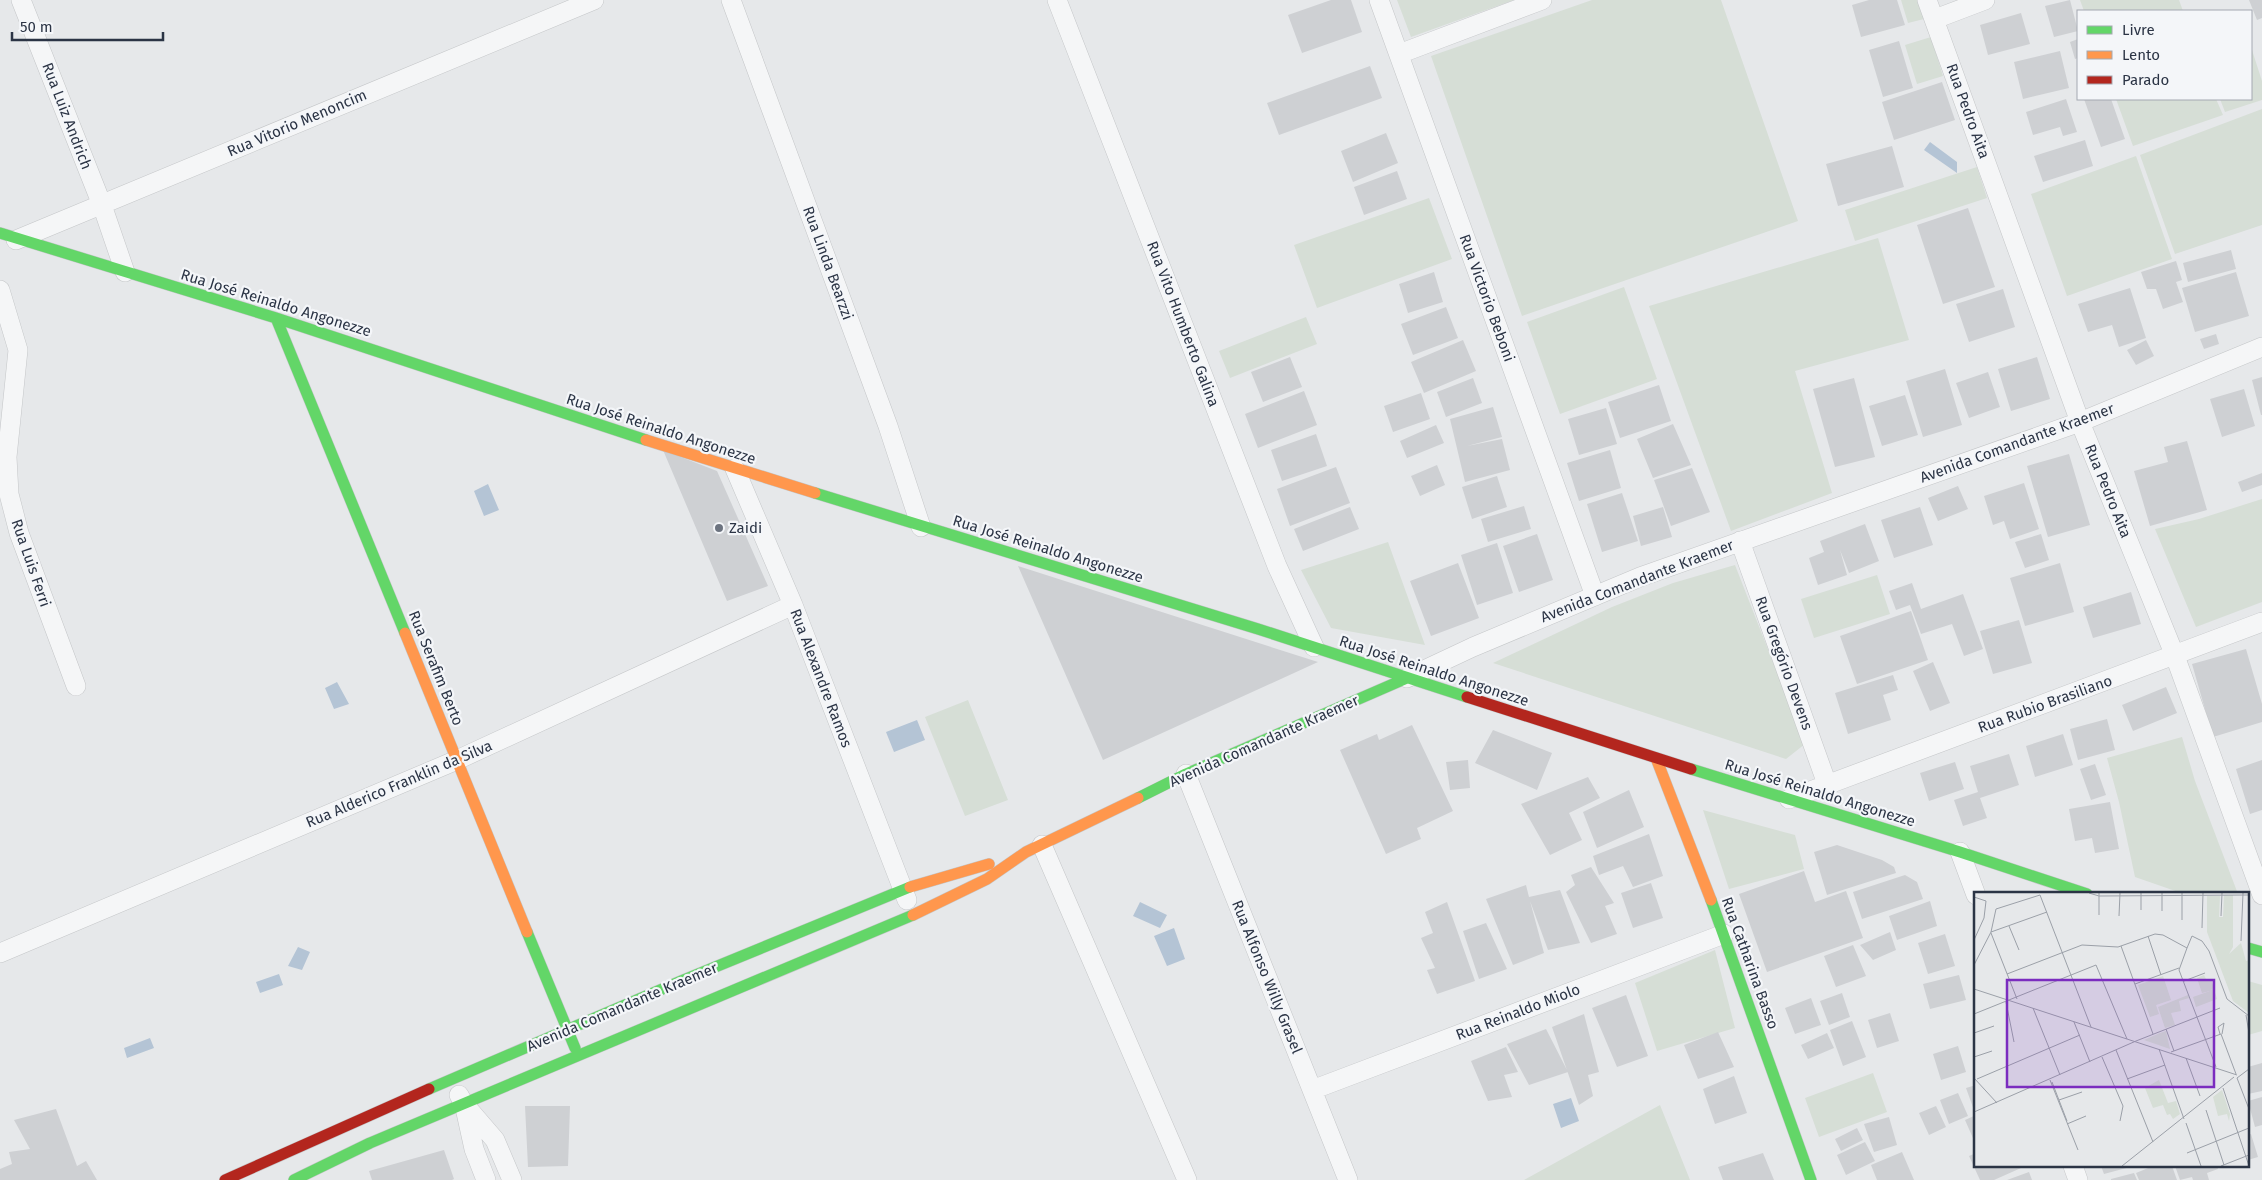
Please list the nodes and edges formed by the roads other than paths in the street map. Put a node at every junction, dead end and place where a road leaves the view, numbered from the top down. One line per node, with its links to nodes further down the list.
1 (21, 0): 11 (street, Rua Luiz Andrich)
2 (594, 0): 11 (street, Rua Vitorio Menoncim)
3 (731, 0): 19 (street, Rua Linda Bearzzi)
4 (1057, 0): 24 (street, Rua Vito Humberto Galina)
5 (1379, 0): 10 (street, Rua Victorio Beboni)
6 (1542, 0): 10 (street)
7 (1927, 0): 9 (street, Rua Pedro Aita)
8 (1985, 0): 9 (street)
9 (1935, 20): 17 (street, Rua Pedro Aita)
10 (1399, 54): 21 (street, Rua Victorio Beboni)
11 (102, 205): 12 (street, Rua Vitorio Menoncim); 13 (street, Rua Luiz Andrich)
12 (6, 239): 13 (main road, Rua José Reinaldo Angonezze)
13 (125, 272): 15 (main road, Rua José Reinaldo Angonezze)
14 (0, 290): 27 (street, Rua Luis Ferri)
15 (276, 318): 18 (main road, Rua José Reinaldo Angonezze); 29 (main road, Rua Serafim Berto)
16 (2262, 347): 17 (street, Avenida Comandante Kraemer)
17 (2080, 422): 20 (street, Avenida Comandante Kraemer); 25 (street, Rua Pedro Aita)
18 (735, 469): 19 (main road, Rua José Reinaldo Angonezze); 22 (street, Rua Alexandre Ramos)
19 (921, 527): 24 (main road, Rua José Reinaldo Angonezze)
20 (1740, 541): 21 (street, Avenida Comandante Kraemer); 31 (street, Rua Gregório Devens)
21 (1595, 596): 26 (street, Avenida Comandante Kraemer)
22 (792, 605): 29 (street, Rua Alderico Franklin da Silva); 35 (street, Rua Alexandre Ramos)
23 (2262, 622): 25 (street, Rua Rubio Brasiliano)
24 (1314, 647): 26 (main road, Rua José Reinaldo Angonezze)
25 (2175, 656): 31 (street, Rua Rubio Brasiliano); 38 (street, Rua Pedro Aita)
26 (1407, 678): 28 (main road, Rua José Reinaldo Angonezze); 30 (main road, Avenida Comandante Kraemer)
27 (76, 686)
28 (1656, 758): 32 (main road, Rua José Reinaldo Angonezze); 40 (main road, Rua Catharina Basso)
29 (457, 760): 42 (street, Rua Alderico Franklin da Silva); 44 (main road, Rua Serafim Berto)
30 (1186, 774): 33 (main road, Avenida Comandante Kraemer); 47 (street, Rua Alfonso Willy Grasel)
31 (1828, 784): 32 (street, Rua Rubio Brasiliano)
32 (1789, 799): 34 (main road, Rua José Reinaldo Angonezze)
33 (1034, 848): 35 (main road, Avenida Comandante Kraemer); 39 (main road, Avenida Comandante Kraemer); 55 (street)
34 (1960, 852): 36 (street); 37 (main road, Rua José Reinaldo Angonezze)
35 (904, 889): 39 (street, Rua Alexandre Ramos); 41 (main road, Avenida Comandante Kraemer)
36 (1975, 892)
37 (2081, 892)
38 (2262, 895)
39 (913, 915): 41 (main road, Avenida Comandante Kraemer)
40 (1724, 934): 47 (street, Rua Reinaldo Miolo); 57 (main road, Rua Catharina Basso)
41 (810, 944): 43 (main road, Avenida Comandante Kraemer); 43 (main road, Avenida Comandante Kraemer)
42 (0, 952)
43 (687, 995): 44 (main road, Avenida Comandante Kraemer); 45 (main road, Avenida Comandante Kraemer)
44 (567, 1030): 45 (main road, Rua Serafim Berto); 46 (main road, Avenida Comandante Kraemer)
45 (578, 1056): 48 (main road, Avenida Comandante Kraemer)
46 (450, 1079): 48 (street); 49 (main road, Avenida Comandante Kraemer)
47 (1312, 1090): 56 (street, Rua Alfonso Willy Grasel)
48 (464, 1104): 49 (main road, Avenida Comandante Kraemer); 53 (street); 54 (street)
49 (365, 1132): 51 (main road, Avenida Comandante Kraemer); 52 (main road, Avenida Comandante Kraemer)
50 (2074, 1168): 58 (street)
51 (225, 1180)
52 (294, 1180)
53 (486, 1180)
54 (512, 1180)
55 (1187, 1180)
56 (1348, 1180)
57 (1811, 1180)
58 (2078, 1180)

